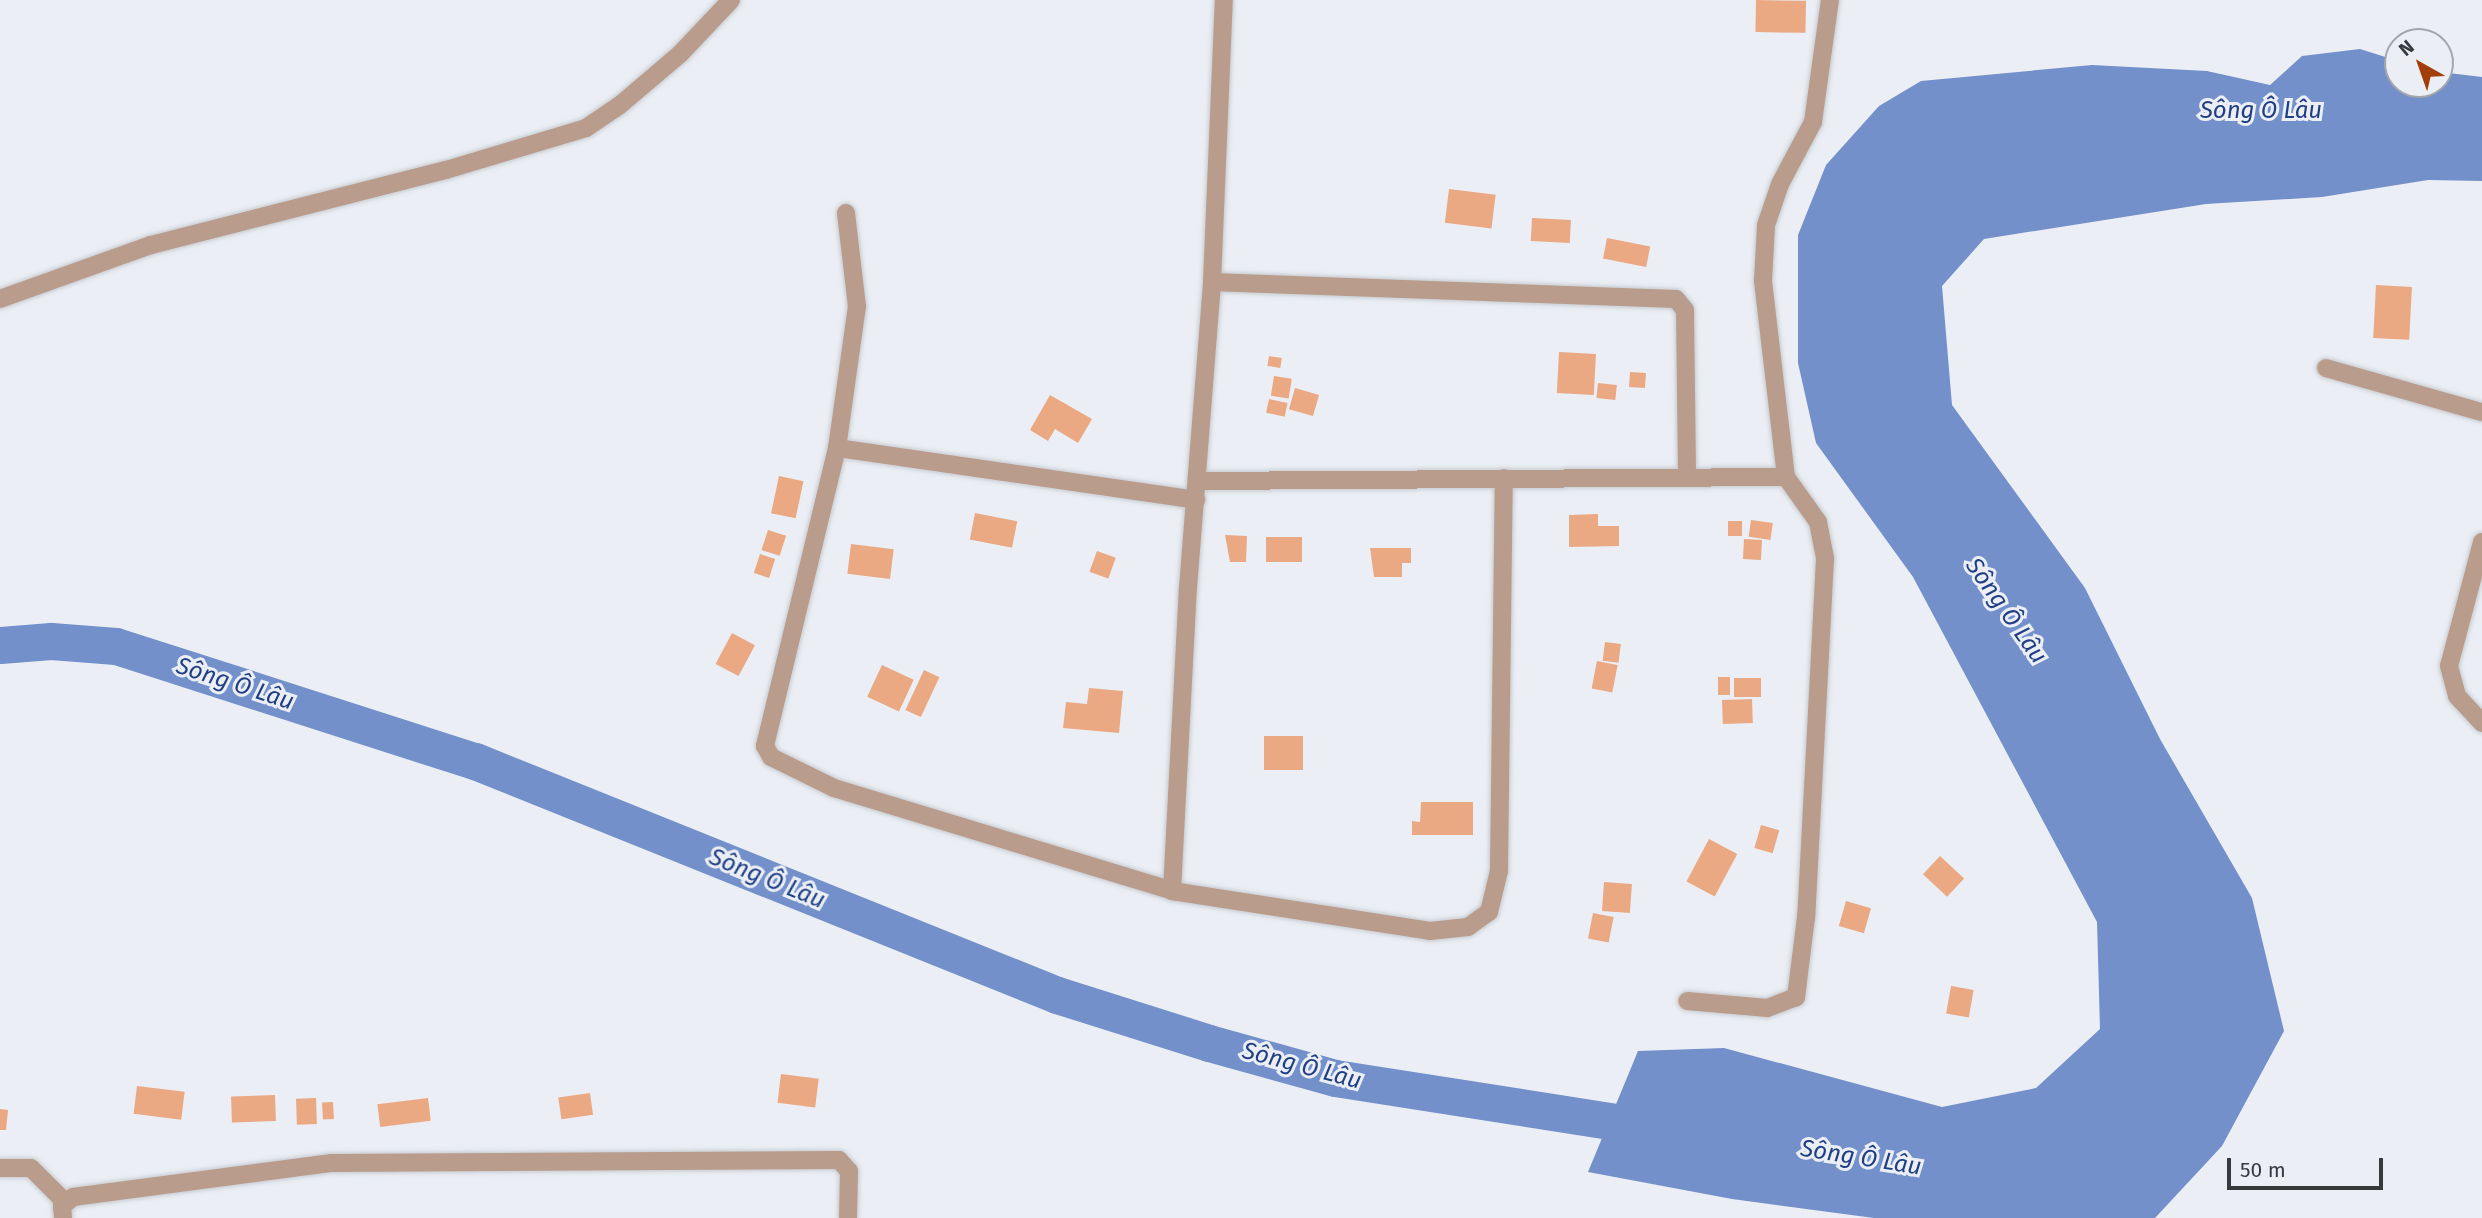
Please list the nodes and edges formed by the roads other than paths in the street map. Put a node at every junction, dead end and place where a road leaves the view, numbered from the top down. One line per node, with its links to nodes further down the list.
1 (731, 0): 6 (street)
2 (1224, 0): 5 (street)
3 (1830, 0): 11 (street)
4 (846, 213): 9 (street)
5 (1212, 282): 10 (street); 13 (street)
6 (0, 299)
7 (2326, 368): 8 (street)
8 (2482, 412)
9 (837, 447): 14 (street); 17 (street)
10 (1687, 475): 11 (street); 12 (street)
11 (1786, 477): 18 (street)
12 (1504, 478): 13 (street); 17 (street)
13 (1198, 481): 14 (street)
14 (1196, 500): 17 (street)
15 (2482, 542): 16 (street)
16 (2482, 723)
17 (1172, 891)
18 (1687, 1001)
19 (0, 1168): 20 (street)
20 (64, 1210): 21 (street)
21 (848, 1218)

